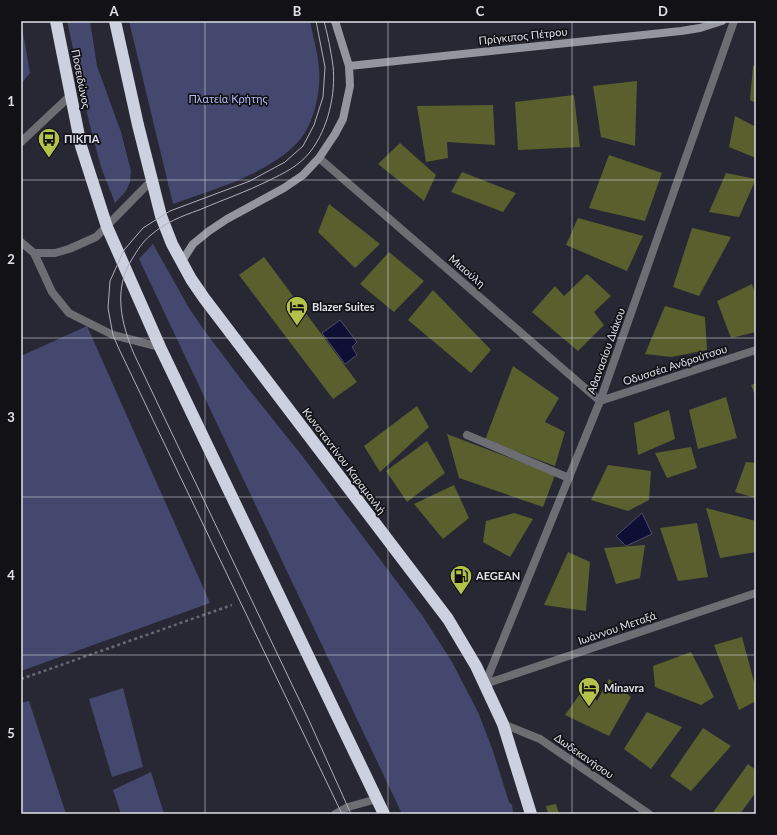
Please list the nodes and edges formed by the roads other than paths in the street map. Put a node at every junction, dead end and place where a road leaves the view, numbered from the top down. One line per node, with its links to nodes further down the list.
1 (56, 21): 7 (highway, Ποσειδώνος)
2 (115, 21): 10 (highway, Κωνσταντίνου Καραμανλή)
3 (335, 21): 6 (main road)
4 (722, 21): 6 (main road, Πρίγκιπος Πέτρου)
5 (734, 21): 17 (street, Αθανασίου Διάκου)
6 (350, 66): 9 (main road)
7 (71, 95): 8 (street); 11 (highway, Ποσειδώνος)
8 (21, 142)
9 (319, 158): 14 (main road); 17 (street, Μιαούλη)
10 (152, 180): 11 (street); 14 (highway, Κωνσταντίνου Καραμανλή)
11 (107, 227): 13 (street); 15 (highway)
12 (21, 242): 13 (street)
13 (34, 253): 15 (street)
14 (182, 261): 21 (highway, Κωνσταντίνου Καραμανλή)
15 (160, 347): 23 (highway)
16 (756, 350): 17 (street, Οδυσσέα Ανδρούτσου)
17 (600, 401): 19 (street, Αθανασίου Διάκου)
18 (467, 435): 19 (street)
19 (569, 478): 21 (street, Αθανασίου Διάκου)
20 (756, 593): 21 (street, Ιωάννου Μεταξά)
21 (485, 684): 22 (highway, Κωνσταντίνου Καραμανλή)
22 (503, 724): 26 (highway, Κωνσταντίνου Καραμανλή); 27 (street, Δωδεκανήσου)
23 (377, 800): 24 (street); 25 (highway)
24 (335, 814)
25 (384, 814)
26 (531, 814)
27 (649, 814)

